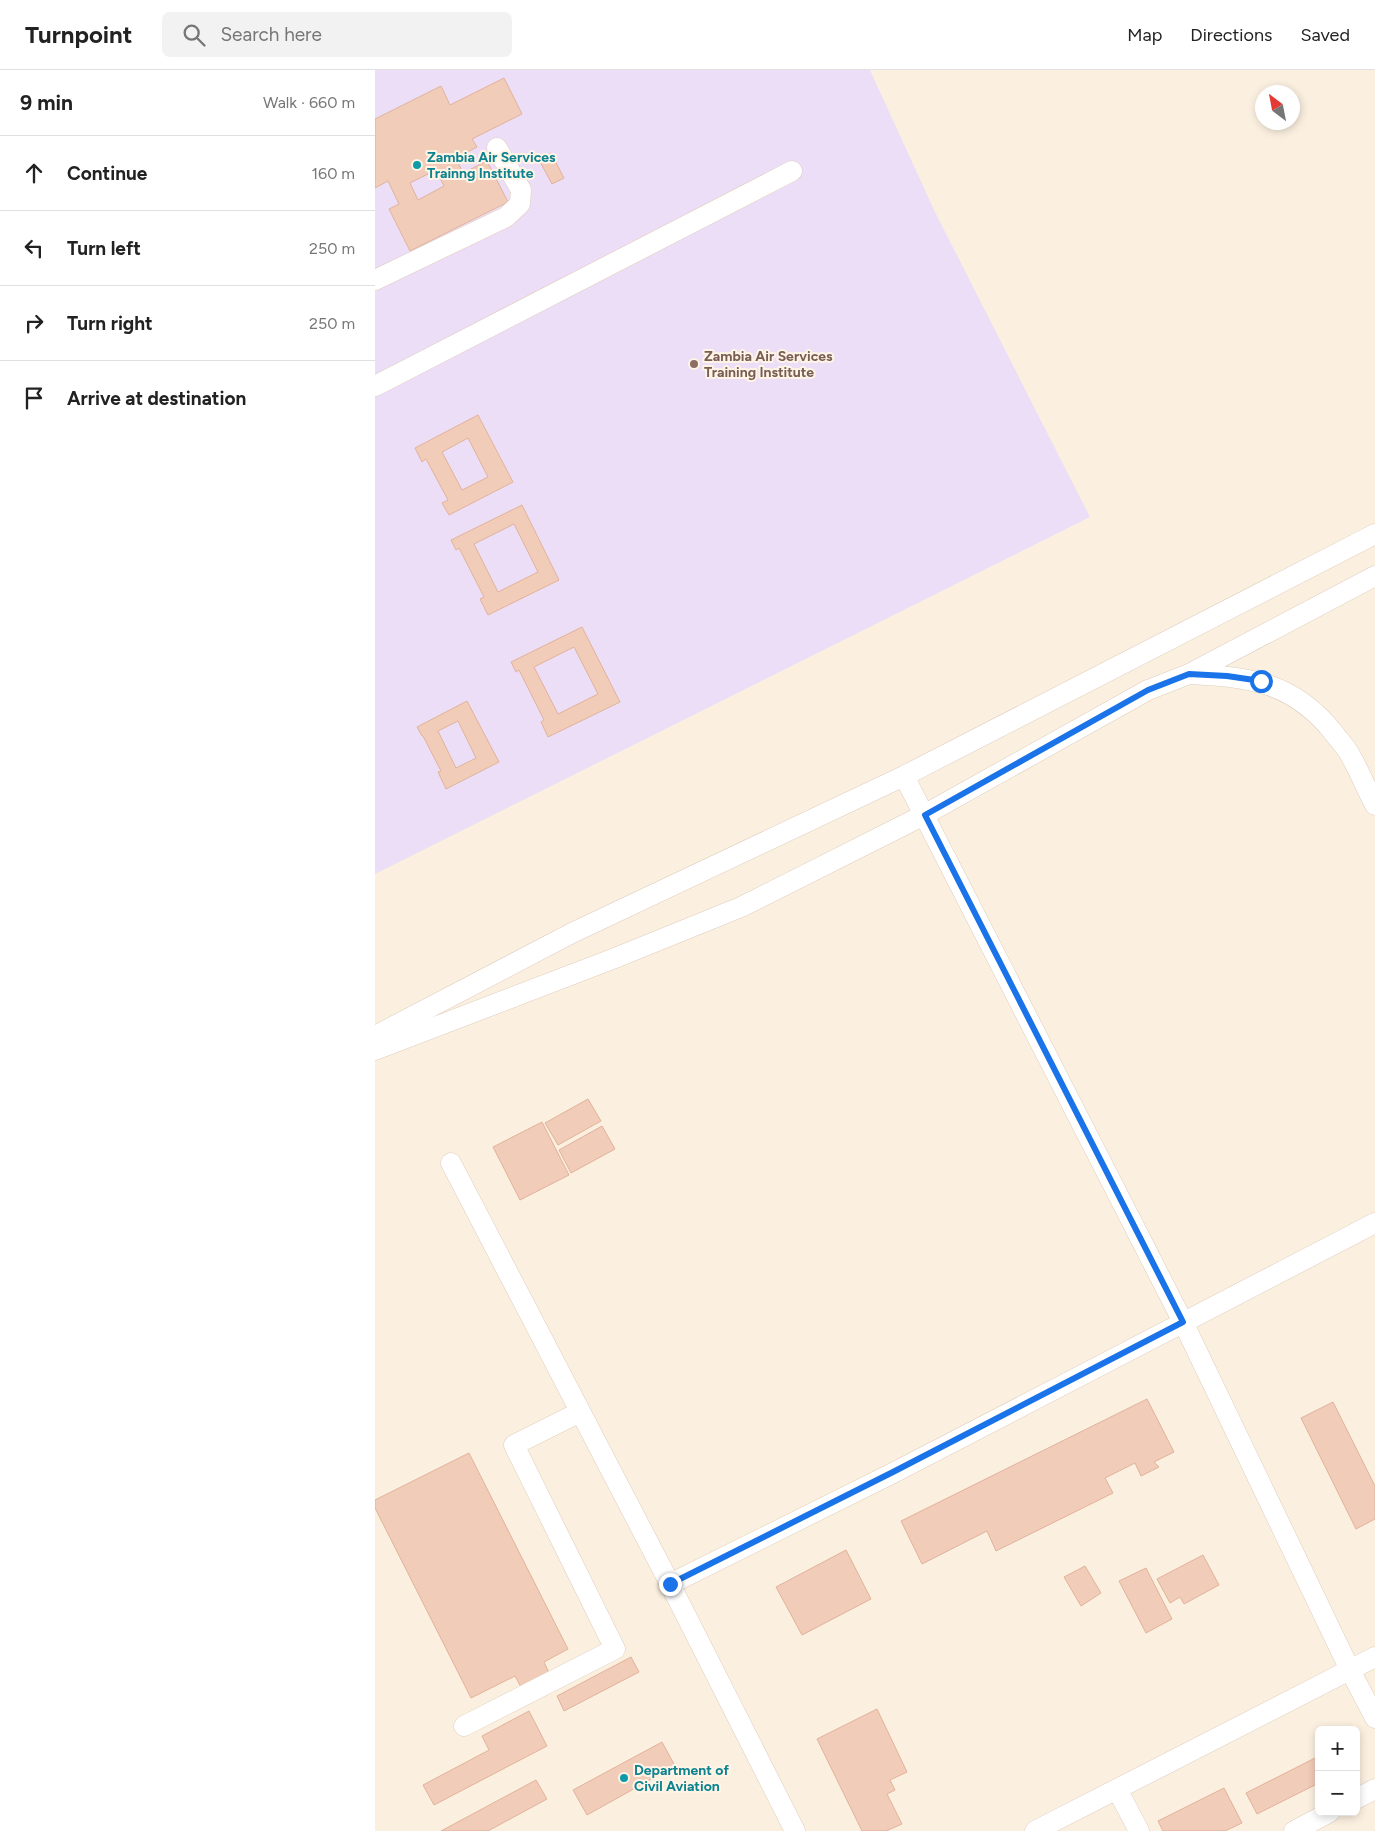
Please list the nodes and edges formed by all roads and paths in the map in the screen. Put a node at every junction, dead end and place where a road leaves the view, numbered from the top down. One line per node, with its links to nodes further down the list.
1 (497, 148): 3 (lane)
2 (792, 171): 4 (lane)
3 (375, 280)
4 (375, 386)
5 (1375, 534): 9 (lane)
6 (1375, 576): 7 (lane)
7 (1189, 674): 8 (lane); 12 (lane)
8 (1348, 752): 10 (lane); 11 (lane)
9 (904, 776): 12 (lane); 13 (lane)
10 (1375, 776)
11 (1375, 805)
12 (925, 815): 14 (lane); 17 (lane)
13 (375, 1036)
14 (375, 1050)
15 (451, 1163): 18 (lane)
16 (1375, 1223): 17 (lane)
17 (1183, 1322): 19 (lane); 21 (lane)
18 (581, 1412): 19 (lane); 23 (lane)
19 (670, 1584): 28 (lane)
20 (1375, 1657): 21 (lane)
21 (1350, 1670): 22 (lane); 24 (lane)
22 (1375, 1718)
23 (464, 1726)
24 (1117, 1789): 29 (lane); 30 (lane)
25 (1375, 1789): 26 (lane)
26 (1360, 1796)
27 (1322, 1816): 31 (lane)
28 (795, 1831)
29 (1035, 1831)
30 (1139, 1831)
31 (1294, 1831)

